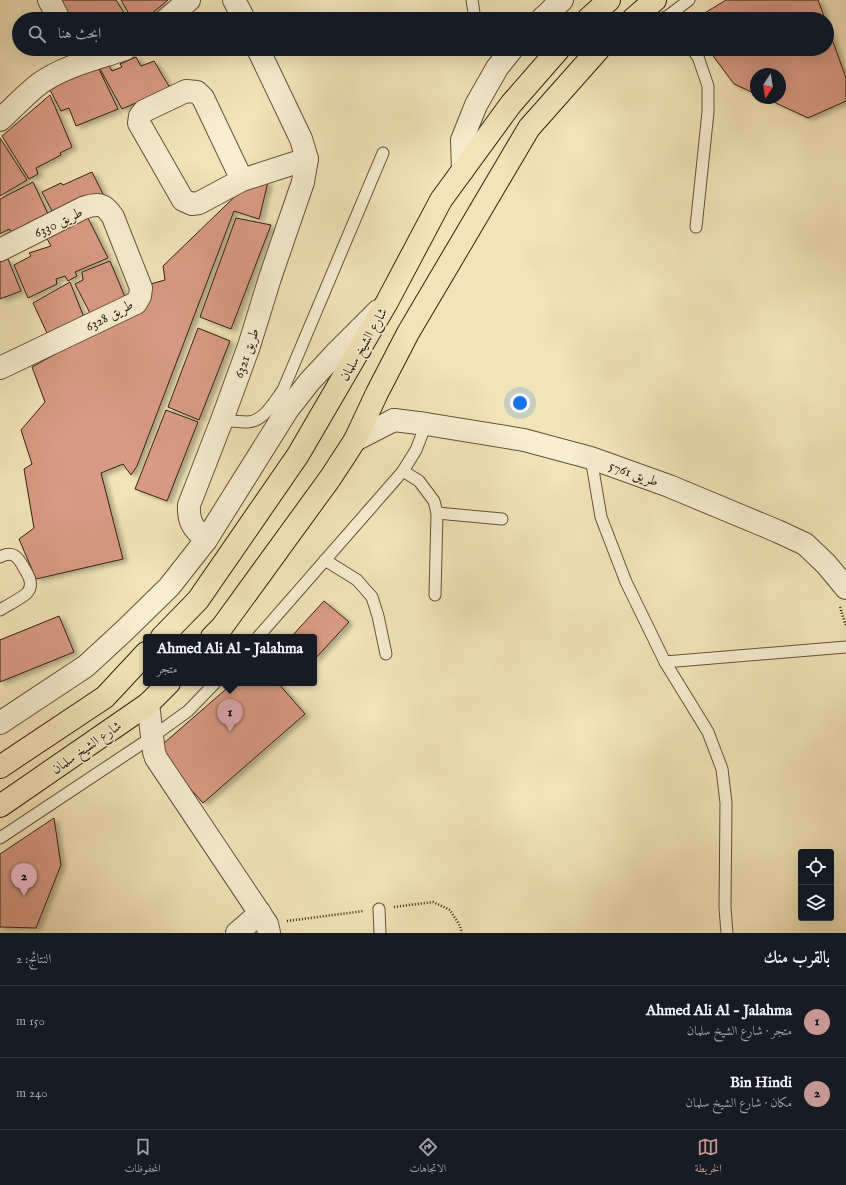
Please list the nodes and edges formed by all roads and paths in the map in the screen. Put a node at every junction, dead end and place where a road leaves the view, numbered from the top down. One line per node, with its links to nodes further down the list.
1 (49, 0): 8 (street)
2 (189, 0): 9 (street)
3 (234, 0): 10 (street)
4 (472, 0): 11 (lane)
5 (562, 0): 12 (street)
6 (609, 0): 13 (main road)
7 (689, 0): 14 (lane)
8 (55, 12)
9 (175, 12)
10 (240, 12)
11 (474, 12)
12 (549, 12)
13 (596, 12)
14 (665, 12)
15 (80, 56): 21 (street)
16 (261, 56): 23 (street, طريق 6321)
17 (504, 56): 24 (street)
18 (553, 56): 24 (main road, شارع الشيخ سلمان)
19 (593, 56): 31 (main road)
20 (697, 56): 27 (lane)
21 (0, 120)
22 (384, 153): 32 (lane)
23 (306, 159): 25 (street); 32 (street, طريق 6321)
24 (463, 170): 29 (main road, شارع الشيخ سلمان)
25 (242, 180): 25 (street)
26 (113, 217): 28 (street, طريق 6330); 30 (street, طريق 6328)
27 (696, 227)
28 (0, 250)
29 (387, 302): 40 (street); 46 (main road, شارع الشيخ سلمان)
30 (0, 368)
31 (377, 393): 33 (street); 35 (main road)
32 (222, 420): 40 (street, طريق 6321)
33 (394, 420): 34 (street, طريق 5761); 35 (street)
34 (426, 424): 36 (street, طريق 5761); 37 (lane)
35 (355, 440): 47 (main road)
36 (592, 458): 43 (street, طريق 5761); 52 (lane)
37 (403, 471): 38 (lane); 42 (lane)
38 (437, 513): 39 (lane); 44 (lane)
39 (502, 518)
40 (206, 540): 56 (street)
41 (0, 557): 45 (lane)
42 (325, 560): 48 (lane); 50 (lane)
43 (846, 588)
44 (435, 595)
45 (0, 610)
46 (165, 634)
47 (215, 634)
48 (261, 634)
49 (846, 647): 52 (lane)
50 (386, 654)
51 (143, 656): 58 (main road)
52 (665, 662): 66 (lane)
53 (166, 686): 55 (main road, شارع الشيخ سلمان)
54 (212, 686): 57 (lane)
55 (148, 704): 57 (street); 59 (main road, شارع الشيخ سلمان)
56 (0, 722)
57 (152, 737): 60 (lane); 62 (street)
58 (0, 767)
59 (0, 806)
60 (0, 838)
61 (379, 909): 65 (lane)
62 (260, 913): 63 (street); 64 (street)
63 (238, 933)
64 (269, 933)
65 (380, 933)
66 (727, 933)

